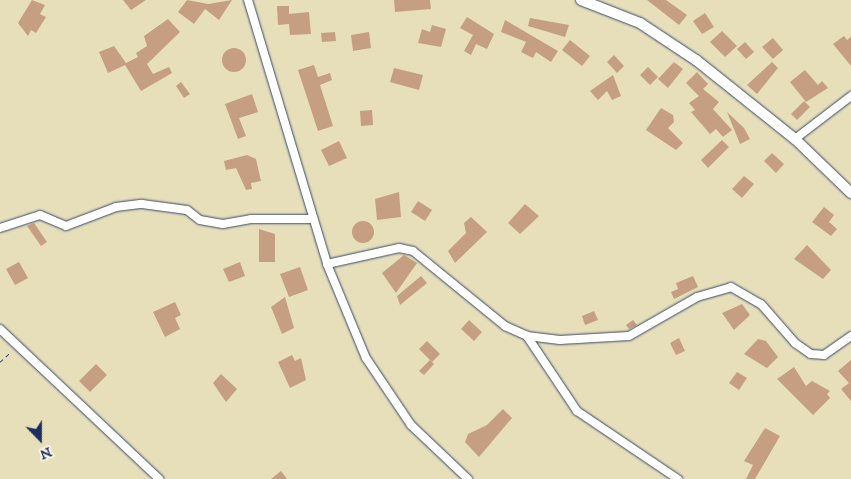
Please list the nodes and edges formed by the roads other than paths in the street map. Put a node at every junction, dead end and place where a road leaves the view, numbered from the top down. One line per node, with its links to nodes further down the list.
1 (248, 0): 6 (street)
2 (582, 0): 4 (street)
3 (851, 96): 4 (street)
4 (795, 139): 5 (street)
5 (851, 193)
6 (313, 219): 7 (street); 8 (street)
7 (0, 228)
8 (327, 264): 10 (street); 15 (street)
9 (0, 329): 12 (street)
10 (526, 336): 11 (street); 16 (street)
11 (851, 336)
12 (143, 467): 13 (street); 14 (street)
13 (150, 479)
14 (159, 479)
15 (468, 479)
16 (678, 479)

